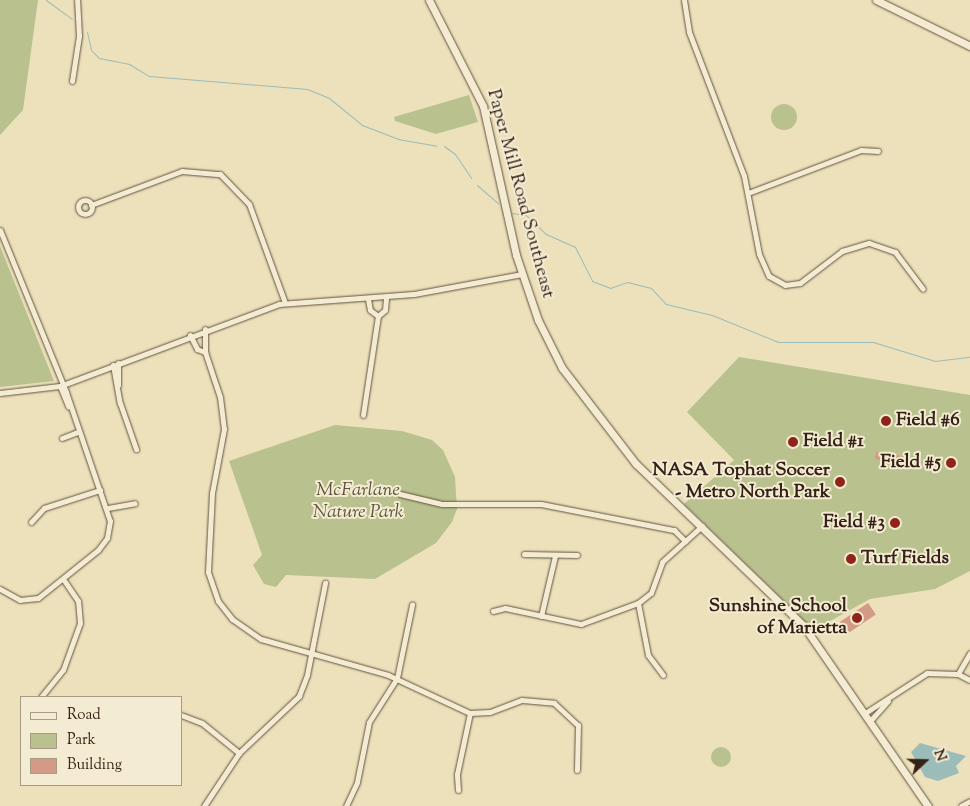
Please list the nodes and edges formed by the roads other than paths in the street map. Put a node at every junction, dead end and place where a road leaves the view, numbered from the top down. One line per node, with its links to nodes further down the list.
1 (76, 0): 6 (street)
2 (429, 0): 11 (street, Paper Mill Road Southeast)
3 (684, 0): 8 (street)
4 (876, 0): 5 (street)
5 (970, 46)
6 (72, 81)
7 (878, 152): 8 (street)
8 (748, 193): 12 (street)
9 (91, 205): 15 (street)
10 (0, 230): 21 (street)
11 (522, 274): 13 (street); 32 (street, Paper Mill Road Southeast)
12 (924, 289)
13 (386, 298): 14 (street); 16 (street)
14 (368, 299): 15 (street); 16 (street)
15 (285, 303): 17 (street)
16 (378, 316): 23 (street)
17 (205, 329): 18 (street); 19 (street)
18 (190, 335): 19 (street); 20 (street)
19 (205, 352): 44 (street)
20 (115, 364): 21 (street); 26 (street)
21 (60, 386): 22 (street); 24 (street)
22 (0, 393)
23 (363, 415)
24 (78, 432): 25 (street); 27 (street)
25 (62, 438)
26 (136, 449)
27 (100, 490): 30 (street); 31 (street)
28 (400, 494): 33 (street)
29 (135, 504): 30 (street)
30 (108, 508): 37 (street)
31 (31, 522)
32 (702, 526): 33 (street); 52 (street, Paper Mill Road Southeast)
33 (685, 541): 40 (street)
34 (524, 554): 36 (street)
35 (577, 555): 36 (street)
36 (555, 556): 43 (street)
37 (63, 580): 39 (street); 50 (street)
38 (325, 583): 44 (street)
39 (0, 589)
40 (638, 603): 43 (street); 47 (street)
41 (412, 604): 48 (street)
42 (494, 611): 43 (street)
43 (541, 616)
44 (311, 653): 48 (street); 58 (street)
45 (970, 653): 46 (street)
46 (958, 674): 49 (street); 51 (street)
47 (663, 675)
48 (397, 678): 53 (street); 63 (street)
49 (970, 680)
50 (41, 696)
51 (888, 701): 52 (street); 55 (street)
52 (865, 713): 55 (street, Paper Mill Road Southeast)
53 (470, 714): 57 (street); 60 (street)
54 (182, 715): 58 (street)
55 (870, 720): 64 (street, Paper Mill Road Southeast)
56 (585, 722): 57 (street)
57 (578, 725): 59 (street)
58 (239, 752): 62 (street)
59 (577, 770)
60 (458, 790)
61 (970, 801): 65 (street)
62 (204, 806)
63 (346, 806)
64 (928, 806)
65 (961, 806)

